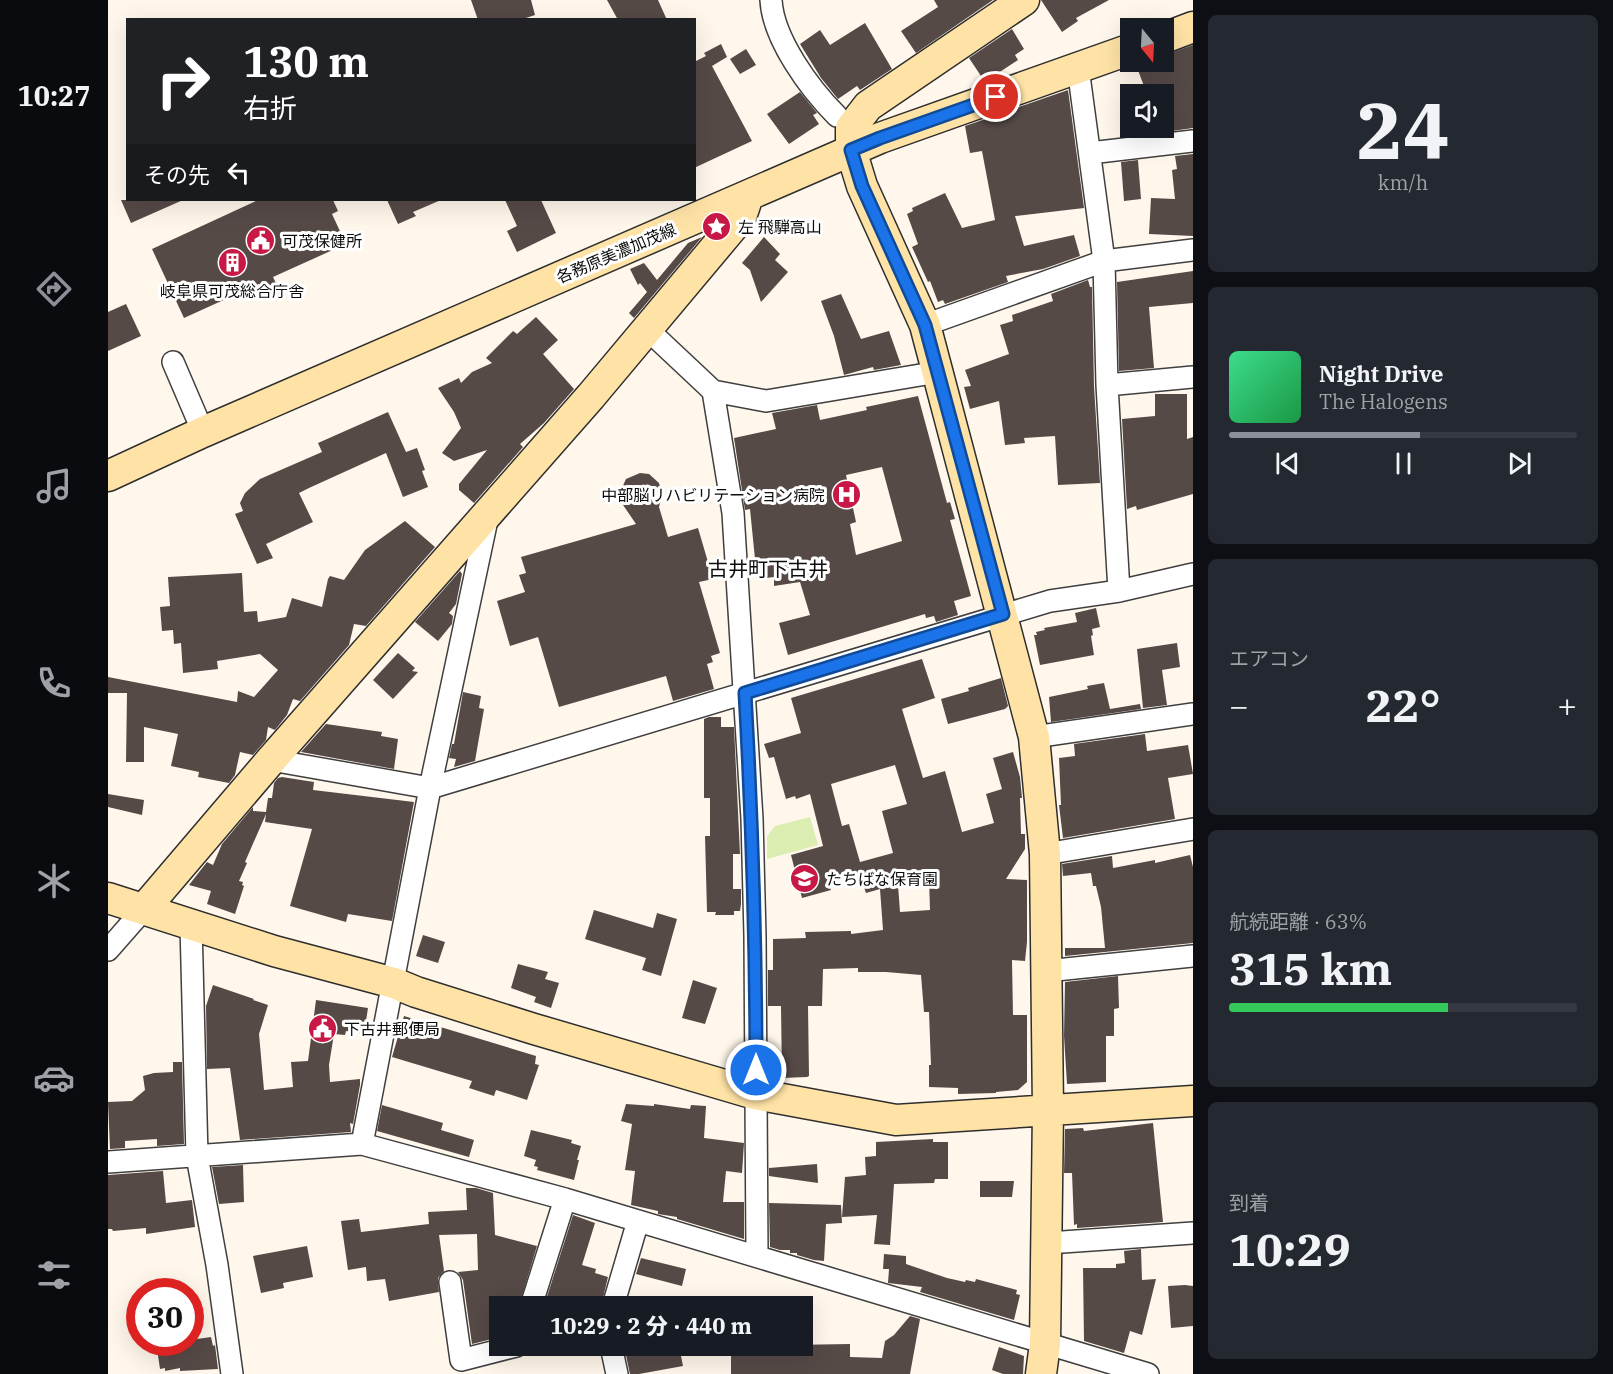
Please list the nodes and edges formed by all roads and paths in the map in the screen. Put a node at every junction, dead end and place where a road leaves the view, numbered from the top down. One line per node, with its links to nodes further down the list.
1 (771, 0): 7 (street)
2 (1024, 0): 9 (street)
3 (1193, 27): 4 (street)
4 (1174, 34)
5 (1120, 53): 6 (street, 各務原美濃加茂線)
6 (1078, 68): 9 (street, 各務原美濃加茂線); 10 (street)
7 (837, 116)
8 (1193, 141): 10 (street)
9 (851, 150): 11 (street, 各務原美濃加茂線); 14 (street)
10 (1090, 153): 13 (street)
11 (748, 196): 15 (street); 21 (street, 各務原美濃加茂線)
12 (1193, 250): 13 (street)
13 (1104, 261): 14 (street); 19 (street)
14 (925, 325): 17 (street)
15 (647, 329): 20 (street); 23 (street)
16 (173, 362): 21 (street)
17 (938, 372): 20 (street); 26 (street)
18 (1193, 377): 19 (street)
19 (1107, 385): 25 (street)
20 (713, 391): 27 (street)
21 (203, 432): 22 (street, 各務原美濃加茂線)
22 (108, 476)
23 (488, 514): 30 (street); 31 (street)
24 (1193, 574): 25 (street)
25 (1119, 591): 26 (street)
26 (1003, 614): 27 (street); 29 (street)
27 (745, 693): 31 (street); 41 (street)
28 (1193, 714): 29 (street)
29 (1034, 737): 33 (street)
30 (271, 760): 31 (street); 35 (street)
31 (430, 788): 40 (street)
32 (1193, 828): 33 (street)
33 (1045, 854): 39 (street)
34 (108, 898): 35 (street)
35 (144, 909): 36 (street); 37 (street)
36 (191, 925): 40 (street); 45 (street)
37 (108, 950)
38 (1193, 956): 39 (street)
39 (1046, 971): 43 (street)
40 (394, 983): 41 (street); 44 (street)
41 (755, 1094): 43 (street); 51 (street)
42 (1193, 1101): 43 (street)
43 (1048, 1110): 50 (street)
44 (362, 1144): 45 (street); 47 (street)
45 (198, 1156): 46 (street); 58 (street)
46 (108, 1162)
47 (565, 1199): 48 (street); 53 (street)
48 (638, 1221): 51 (street); 54 (street)
49 (1193, 1233): 50 (street)
50 (1048, 1243): 55 (street)
51 (757, 1256): 55 (street)
52 (450, 1282): 56 (street)
53 (534, 1296)
54 (616, 1296)
55 (1045, 1344): 60 (street); 61 (street)
56 (489, 1353)
57 (613, 1356): 59 (street)
58 (232, 1374)
59 (617, 1374)
60 (1041, 1374)
61 (1148, 1374)

